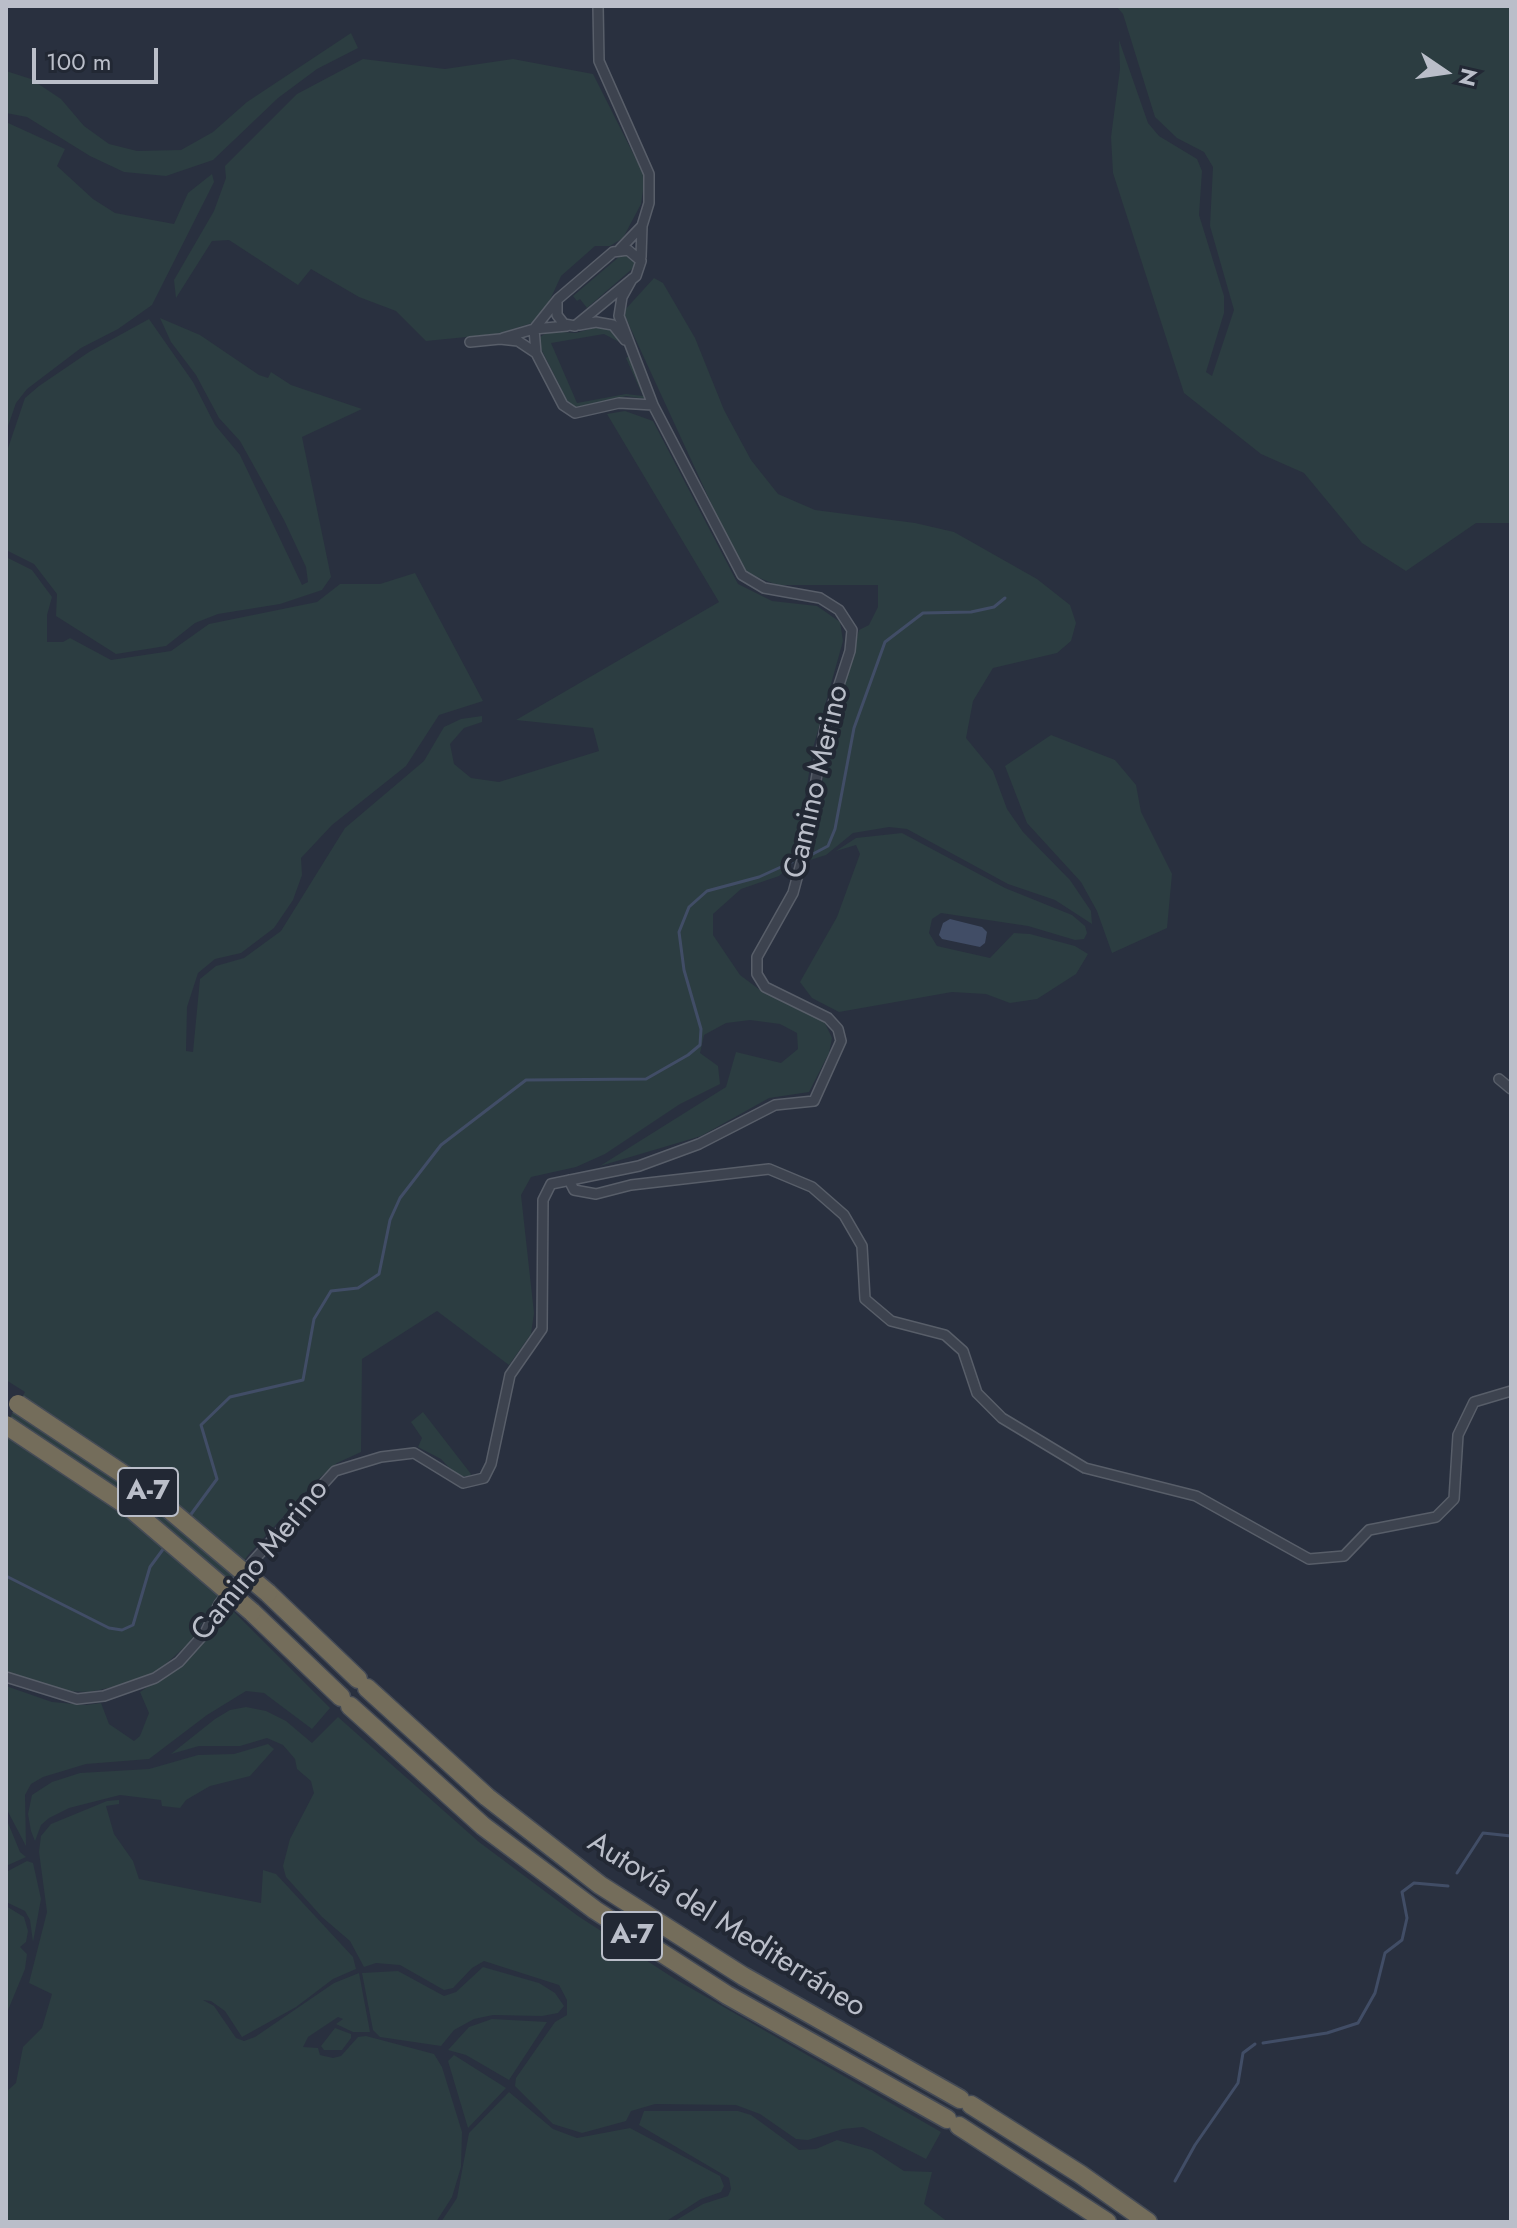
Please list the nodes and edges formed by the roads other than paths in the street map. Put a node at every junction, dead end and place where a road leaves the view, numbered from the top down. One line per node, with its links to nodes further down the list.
1 (598, 6): 2 (street)
2 (642, 226): 3 (street); 4 (street)
3 (620, 249): 4 (street); 6 (street)
4 (641, 261): 5 (street)
5 (632, 279): 7 (street); 11 (street)
6 (557, 303): 7 (street); 8 (street)
7 (572, 326): 8 (street); 11 (street)
8 (534, 329): 9 (street); 12 (street)
9 (500, 339): 10 (street); 12 (street)
10 (470, 342)
11 (630, 345): 13 (street)
12 (536, 353): 13 (street)
13 (653, 405): 16 (street, Camino Merino)
14 (1499, 1079): 15 (street)
15 (1511, 1089)
16 (569, 1180): 17 (street); 20 (street, Camino Merino)
17 (1511, 1391)
18 (12, 1401): 22 (highway, Autovía del Mediterráneo / A-7, bridge)
19 (6, 1425): 21 (highway, Autovía del Mediterráneo / A-7, bridge)
20 (6, 1677)
21 (1107, 2222)
22 (1148, 2222)

